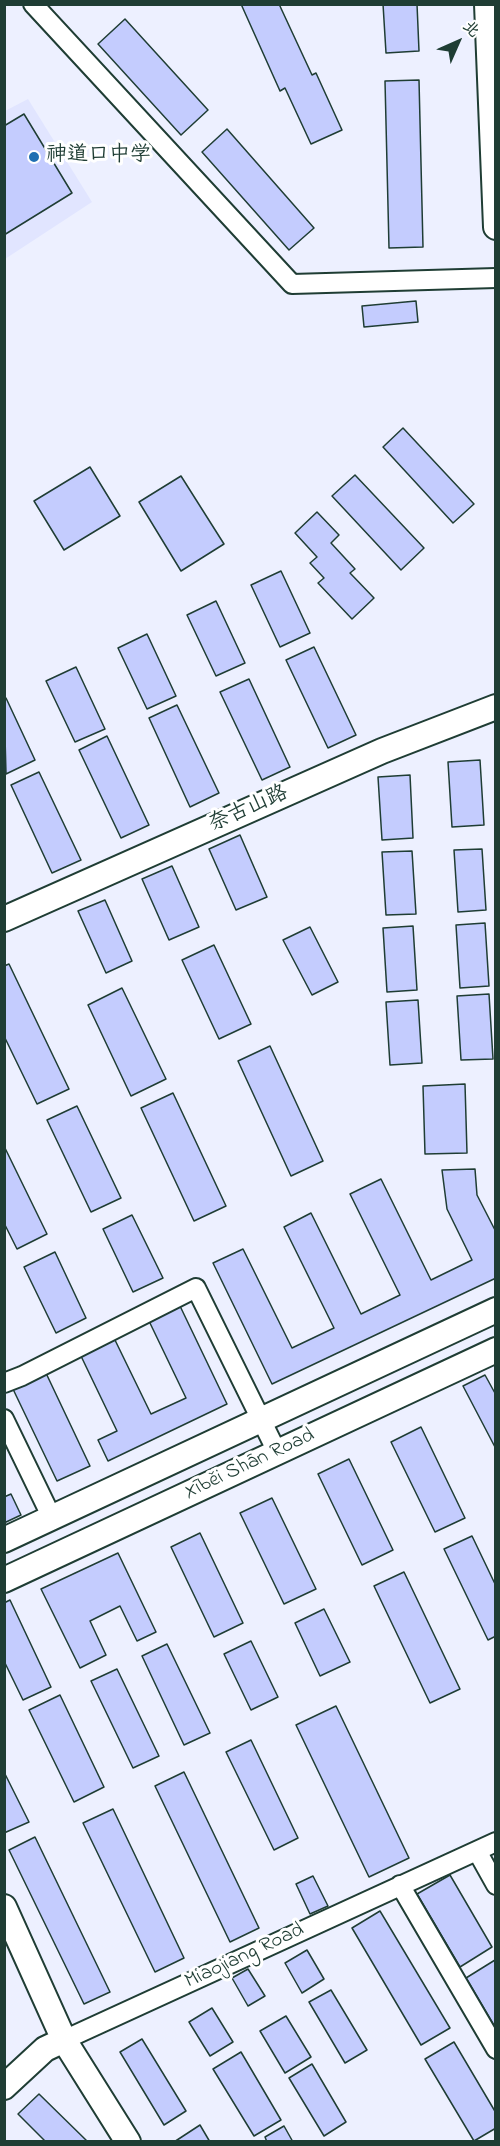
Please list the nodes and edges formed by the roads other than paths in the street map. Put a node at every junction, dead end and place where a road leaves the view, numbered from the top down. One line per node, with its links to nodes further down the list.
1 (33, 4): 4 (street)
2 (487, 4): 3 (main road)
3 (495, 227)
4 (495, 278)
5 (495, 707): 6 (main road, 奈古山路)
6 (4, 919)
7 (495, 1310): 11 (main road, Xīběi Shān Road)
8 (494, 1354): 12 (main road, Xīběi Shān Road)
9 (4, 1383): 11 (street)
10 (4, 1419): 13 (street)
11 (261, 1419): 12 (street); 13 (main road, Xīběi Shān Road)
12 (277, 1452): 15 (main road, Xīběi Shān Road)
13 (52, 1518): 14 (main road, Xīběi Shān Road)
14 (4, 1540)
15 (4, 1580)
16 (495, 1842): 17 (street, Miaojiang Road)
17 (477, 1851): 18 (street, Miaojiang Road); 19 (street)
18 (400, 1885): 21 (street, Miaojiang Road); 22 (street)
19 (495, 1885)
20 (4, 1907): 21 (main road)
21 (64, 2040): 23 (main road, Miaojiang Road); 24 (main road)
22 (495, 2049)
23 (4, 2087)
24 (128, 2142)

